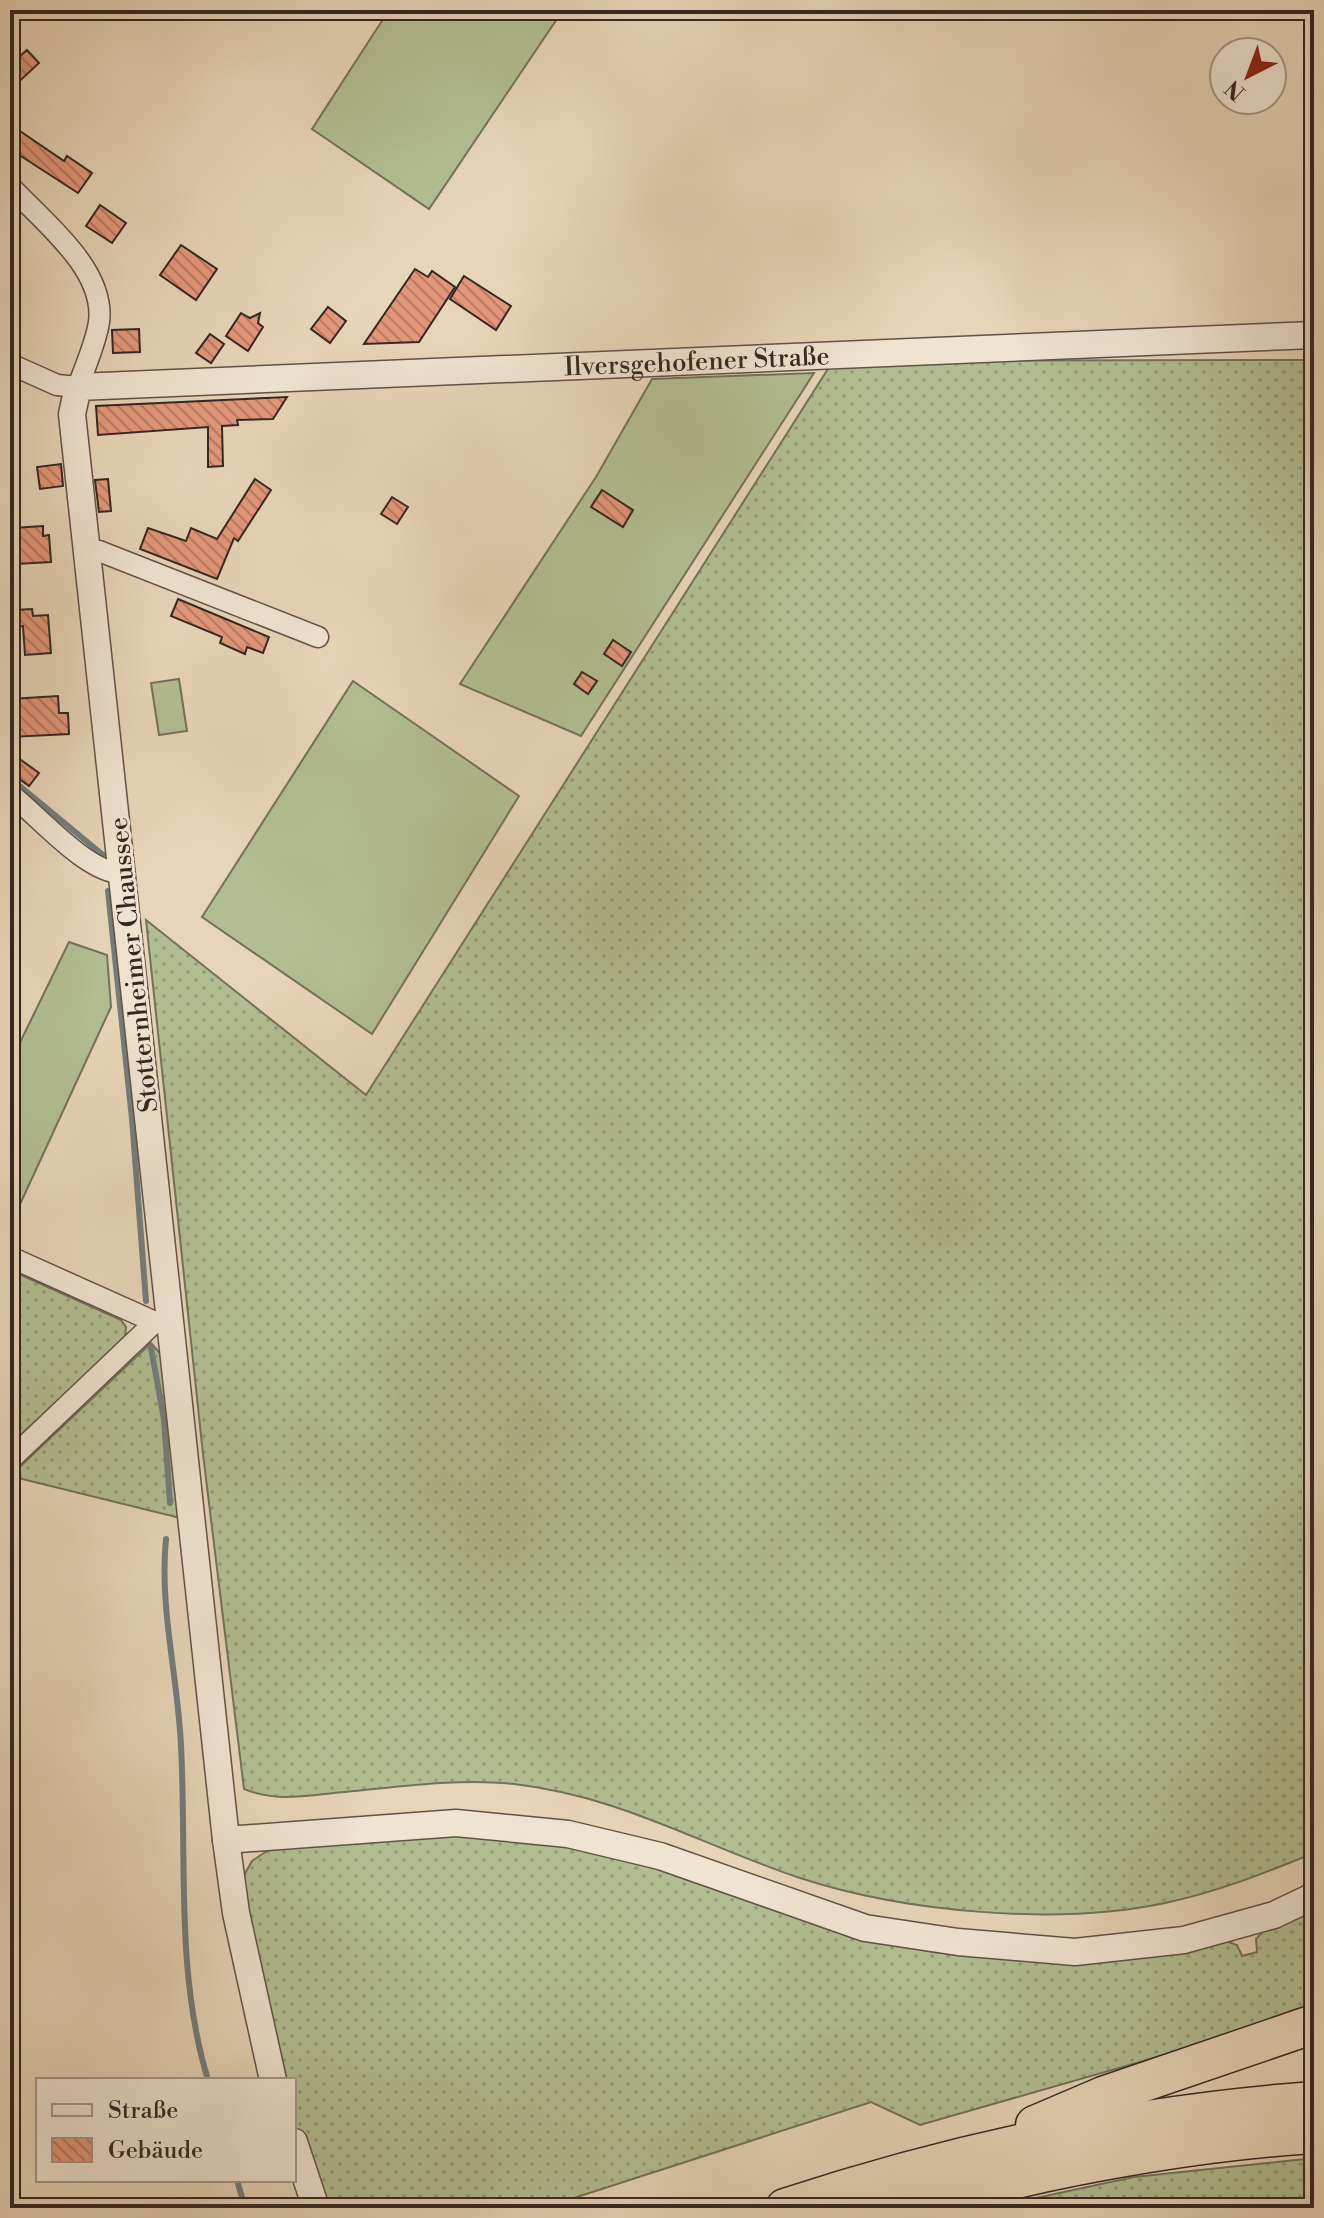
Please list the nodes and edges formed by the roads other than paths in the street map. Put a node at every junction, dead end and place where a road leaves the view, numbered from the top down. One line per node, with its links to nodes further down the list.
1 (10, 186): 4 (street)
2 (1314, 335): 4 (street, Ilversgehofener Straße)
3 (10, 364): 4 (street)
4 (78, 387): 5 (street, Stotternheimer Chaussee)
5 (88, 552): 6 (street); 8 (street, Stotternheimer Chaussee)
6 (318, 637)
7 (10, 794): 8 (street)
8 (123, 873): 10 (street, Stotternheimer Chaussee)
9 (10, 1257): 10 (street)
10 (162, 1322): 11 (street); 12 (street, Stotternheimer Chaussee)
11 (10, 1460)
12 (226, 1840): 13 (street); 15 (street, Stotternheimer Chaussee)
13 (1314, 1896)
14 (1314, 2024): 19 (highway)
15 (273, 2078)
16 (1314, 2101): 19 (highway)
17 (1314, 2134): 20 (highway)
18 (296, 2148): 21 (street)
19 (951, 2160): 22 (highway)
20 (998, 2182): 23 (highway); 24 (highway)
21 (316, 2208)
22 (785, 2208)
23 (900, 2208)
24 (960, 2208)

